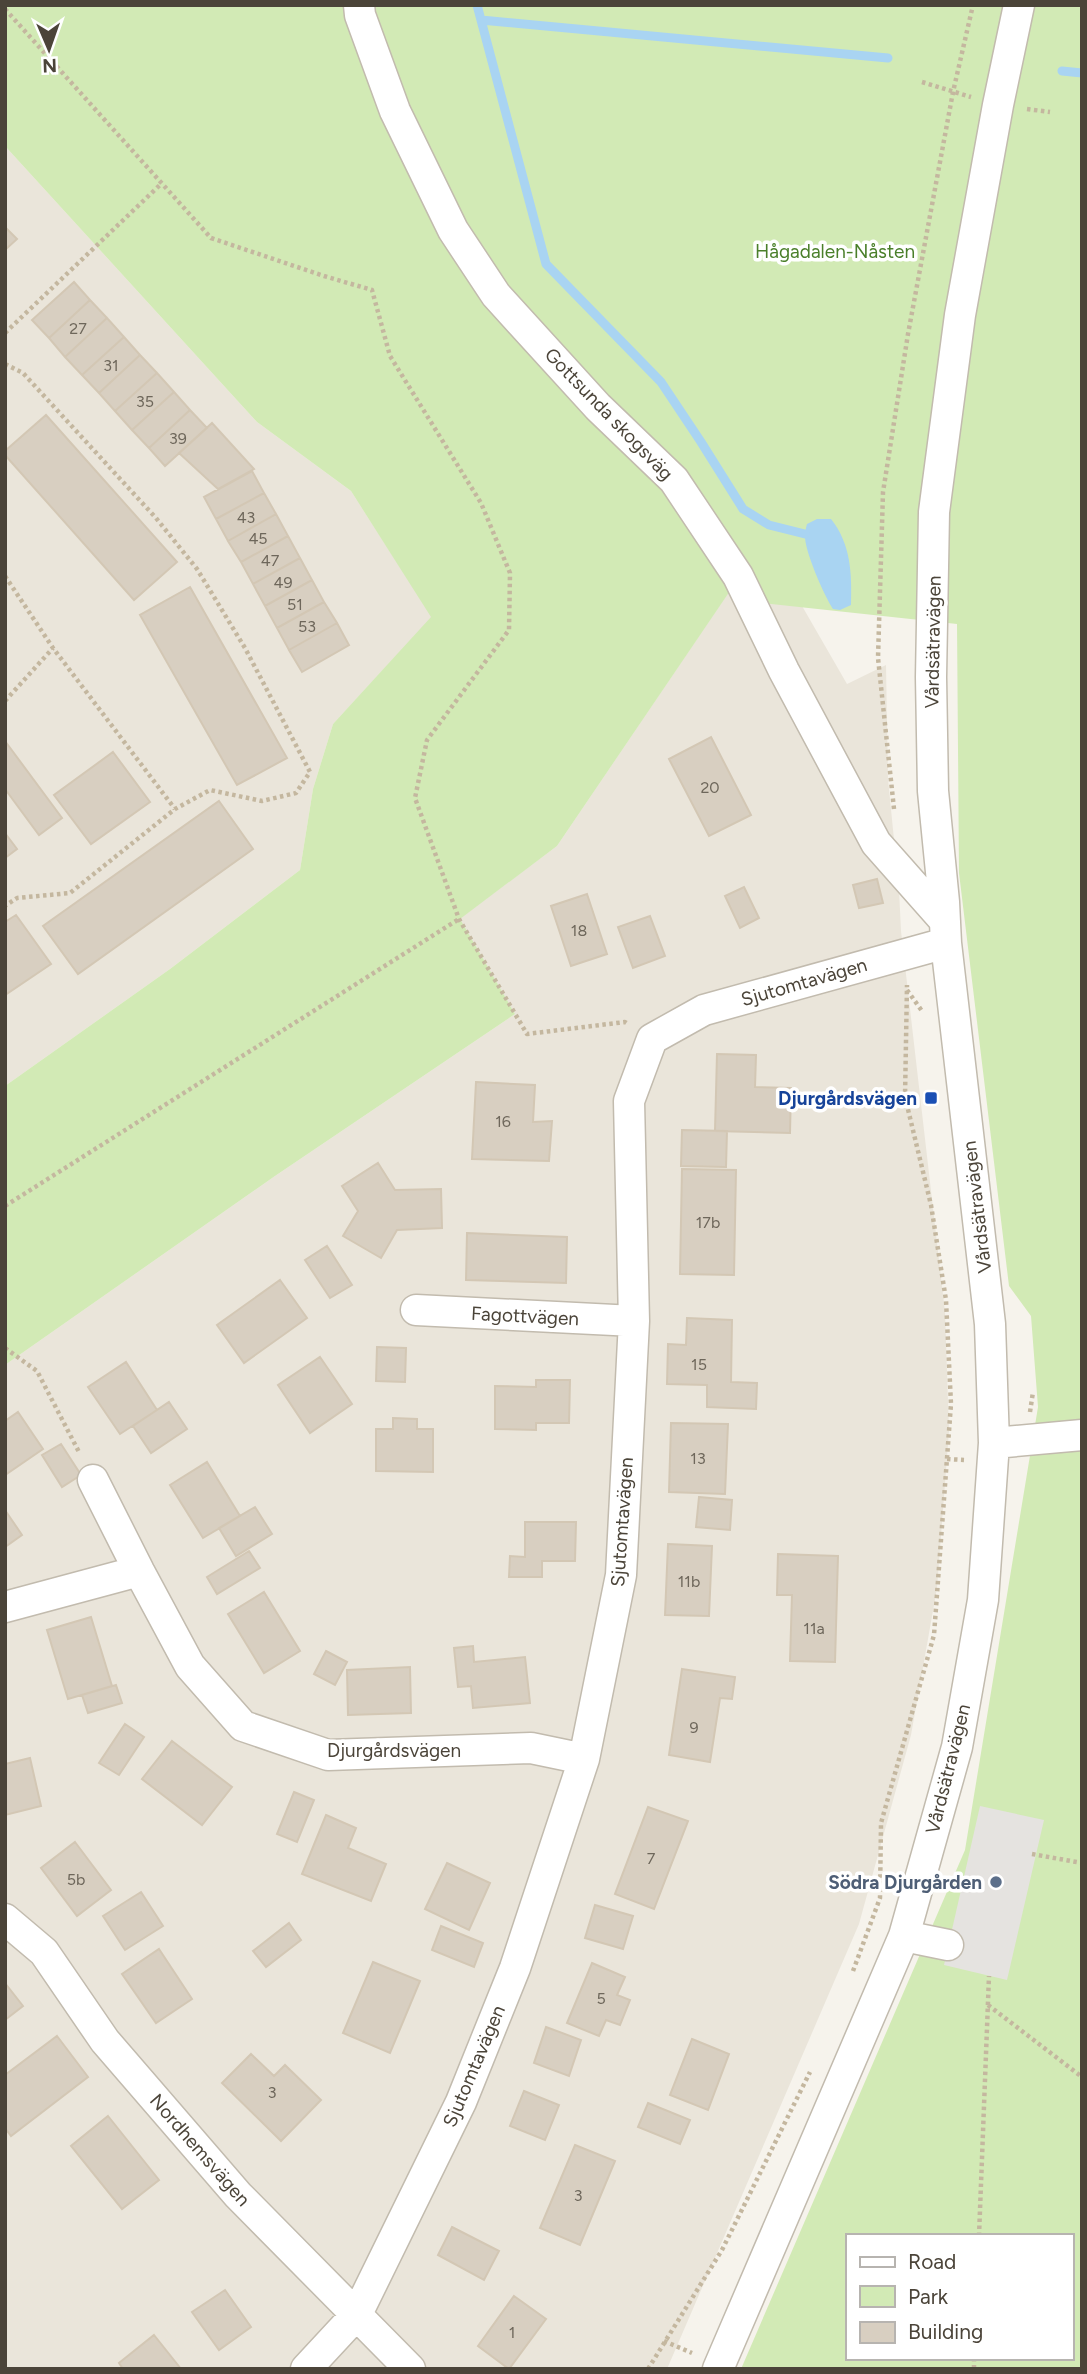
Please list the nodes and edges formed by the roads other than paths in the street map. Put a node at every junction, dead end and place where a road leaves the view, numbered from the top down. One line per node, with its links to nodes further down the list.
1 (359, 5): 3 (street, Gottsunda skogsväg)
2 (1019, 5): 3 (street, Vårdsätravägen)
3 (946, 932): 5 (street, Sjutomtavägen); 7 (street, Vårdsätravägen)
4 (416, 1310): 5 (street, Fagottvägen)
5 (634, 1321): 11 (street, Sjutomtavägen)
6 (1082, 1435): 7 (street)
7 (994, 1443): 13 (street, Vårdsätravägen)
8 (93, 1480): 9 (street, Djurgårdsvägen)
9 (138, 1571): 10 (street); 11 (street, Djurgårdsvägen)
10 (5, 1607)
11 (584, 1759): 15 (street, Sjutomtavägen)
12 (5, 1919): 15 (street, Nordhemsvägen)
13 (904, 1936): 14 (street); 16 (street, Vårdsätravägen)
14 (948, 1945)
15 (357, 2314): 17 (street, Sjutomtavägen); 18 (street, Nordhemsvägen)
16 (707, 2362)
17 (306, 2369)
18 (410, 2369)

